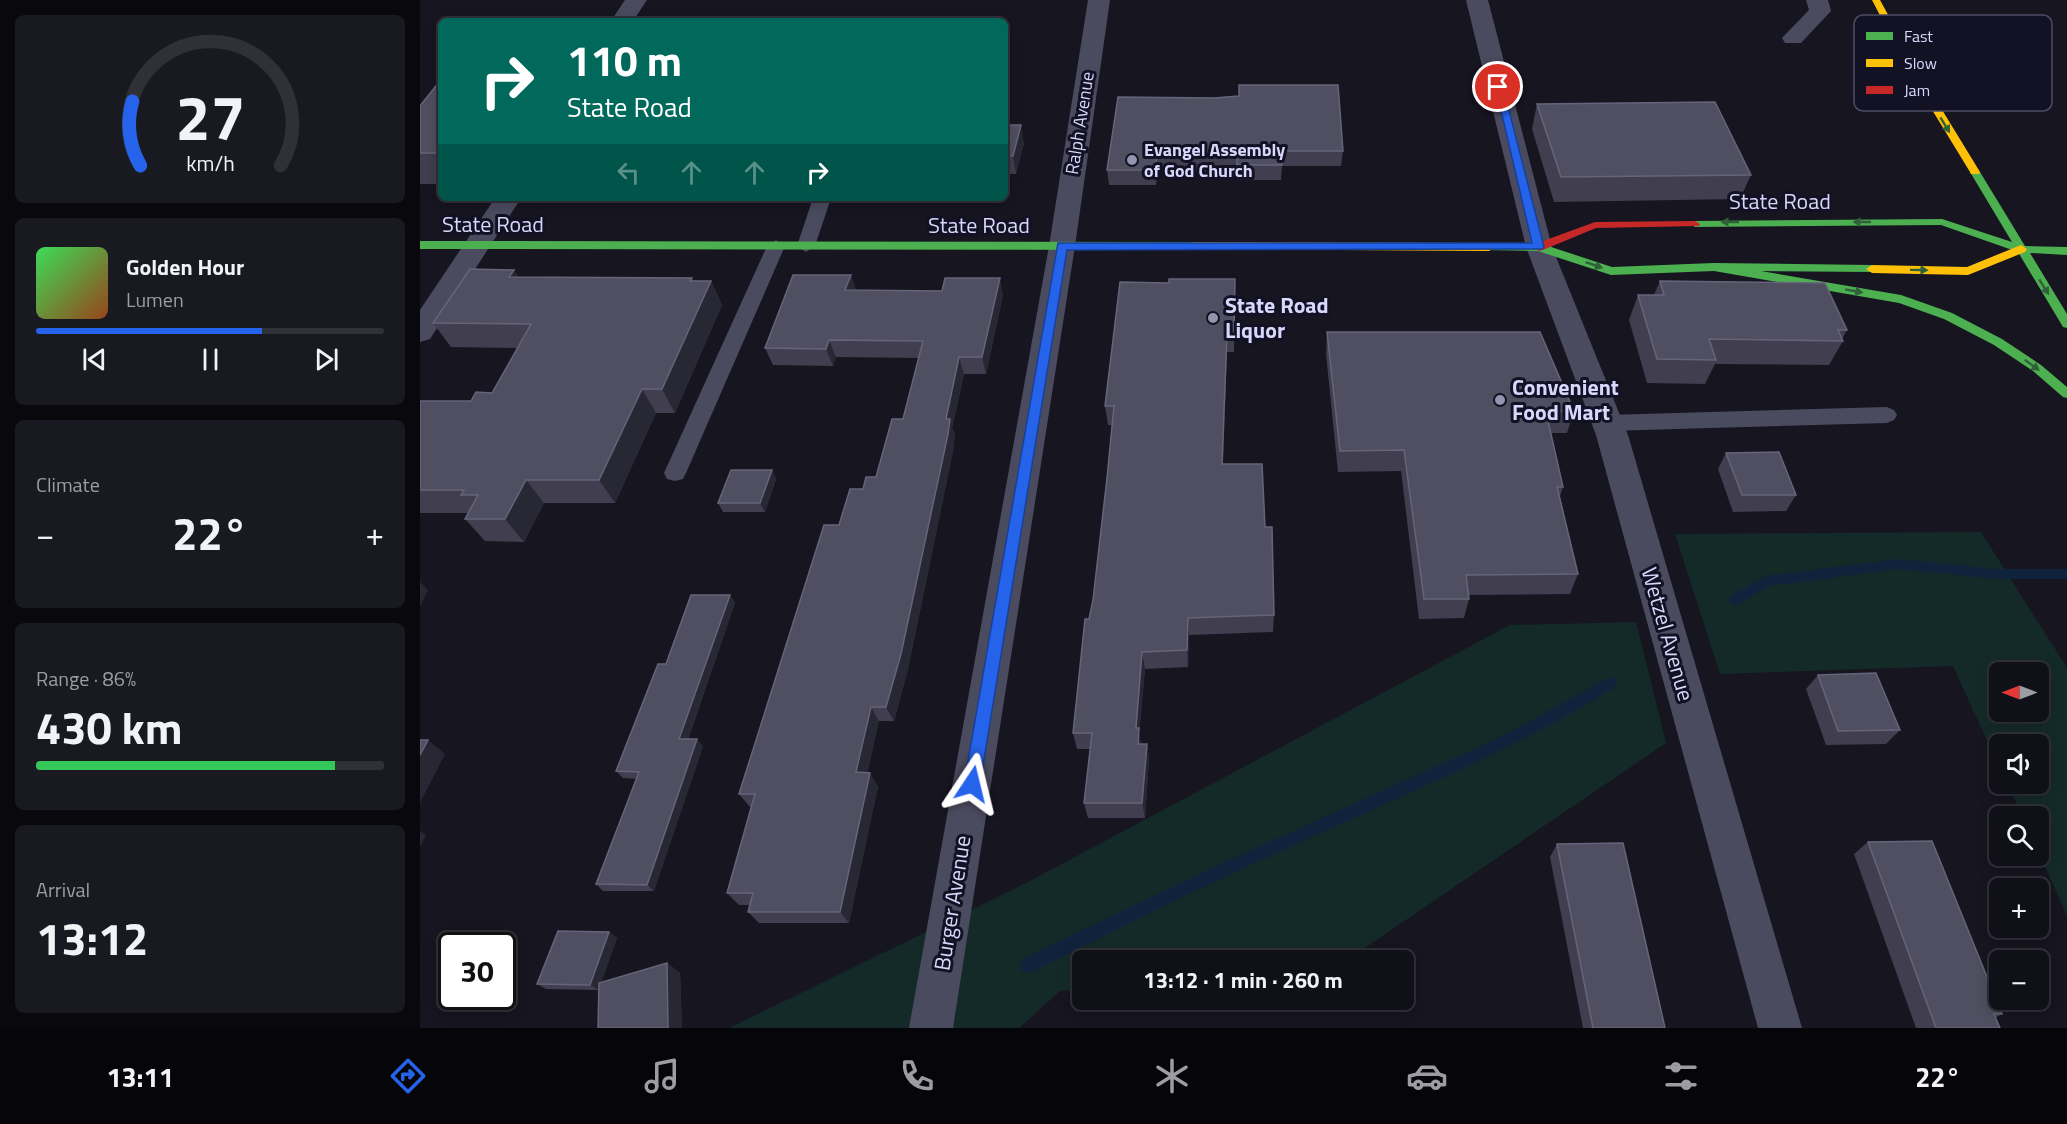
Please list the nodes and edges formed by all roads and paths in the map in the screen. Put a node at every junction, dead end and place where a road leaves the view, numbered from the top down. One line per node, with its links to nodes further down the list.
1 (636, 0): 7 (street)
2 (1099, 0): 16 (street, Ralph Avenue)
3 (1476, 0): 17 (street, Wetzel Avenue)
4 (1817, 0): 8 (street)
5 (1876, 0): 6 (main road, one-way to 6)
6 (1884, 15)
7 (624, 18)
8 (1793, 38)
9 (1937, 111): 18 (main road, one-way to 18)
10 (506, 201): 13 (street)
11 (821, 201): 15 (lane)
12 (420, 245): 13 (main road, State Road)
13 (477, 246): 14 (main road, State Road); 22 (street)
14 (776, 246): 15 (main road, State Road); 26 (lane)
15 (806, 246): 16 (main road, State Road)
16 (1062, 246): 17 (main road, State Road); 27 (street, Burger Avenue)
17 (1539, 247): 18 (main road, State Road, one-way to 17); 20 (main road, State Road, one-way to 20); 25 (street, Wetzel Avenue)
18 (2020, 249): 19 (main road, State Road); 20 (main road, State Road, one-way to 18); 21 (main road, one-way to 21)
19 (2067, 251)
20 (1714, 267): 23 (main road, one-way to 23)
21 (2067, 324)
22 (420, 332)
23 (2067, 394)
24 (1887, 416): 25 (lane)
25 (1607, 423): 28 (street, Wetzel Avenue)
26 (675, 473)
27 (932, 1028)
28 (1780, 1028)

